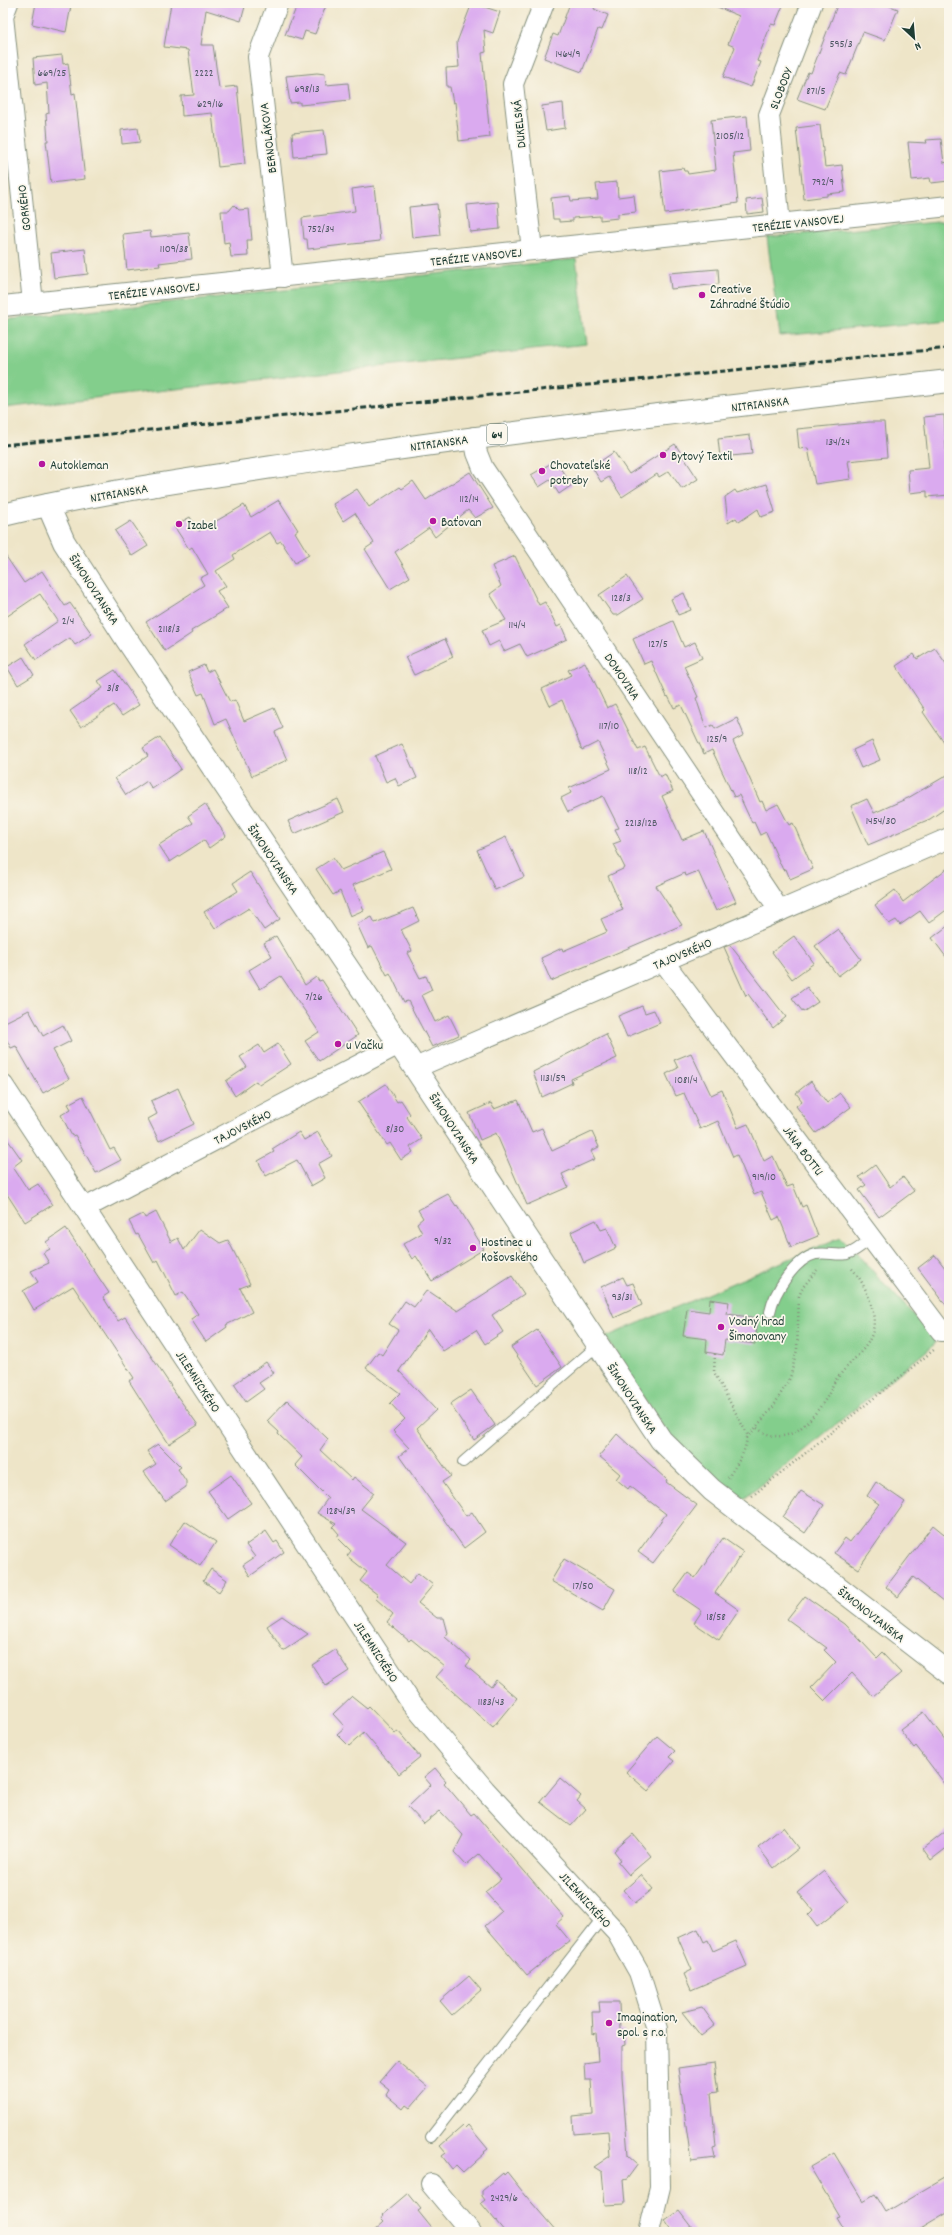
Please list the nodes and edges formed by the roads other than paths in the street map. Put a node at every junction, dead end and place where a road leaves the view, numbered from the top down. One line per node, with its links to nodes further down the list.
1 (8, 3): 9 (street, GORKÉHO)
2 (278, 3): 8 (street, BERNOLÁKOVA)
3 (544, 3): 7 (street, DUKELSKÁ)
4 (812, 3): 6 (street, SLOBODY)
5 (949, 206): 6 (street, TERÉZIE VANSOVEJ)
6 (780, 224): 7 (street, TERÉZIE VANSOVEJ)
7 (532, 250): 8 (street, TERÉZIE VANSOVEJ)
8 (283, 277): 9 (street, TERÉZIE VANSOVEJ)
9 (33, 303): 10 (street, TERÉZIE VANSOVEJ)
10 (3, 306)
11 (949, 380): 12 (street, NITRIANSKA / 64)
12 (474, 437): 13 (street, NITRIANSKA / 64); 16 (street, DOMOVINA)
13 (48, 505): 14 (street, NITRIANSKA / 64); 18 (street, ŠIMONOVIANSKA)
14 (3, 515)
15 (949, 838): 16 (street, TAJOVSKÉHO)
16 (780, 911): 17 (street, TAJOVSKÉHO)
17 (664, 961): 19 (street, TAJOVSKÉHO); 22 (street, JÁNA BOTTU)
18 (399, 1044): 19 (street, ŠIMONOVIANSKA); 21 (street, TAJOVSKÉHO)
19 (415, 1068): 25 (street, ŠIMONOVIANSKA)
20 (3, 1085): 21 (street, JILEMNICKÉHO)
21 (85, 1208): 28 (street, JILEMNICKÉHO)
22 (870, 1239): 23 (lane); 24 (street, JÁNA BOTTU)
23 (770, 1312)
24 (945, 1330)
25 (598, 1345): 26 (lane); 27 (street, ŠIMONOVIANSKA)
26 (463, 1462)
27 (949, 1673)
28 (603, 1917): 29 (lane); 32 (street, JILEMNICKÉHO)
29 (431, 2137)
30 (431, 2184): 31 (street)
31 (471, 2232)
32 (649, 2232)

